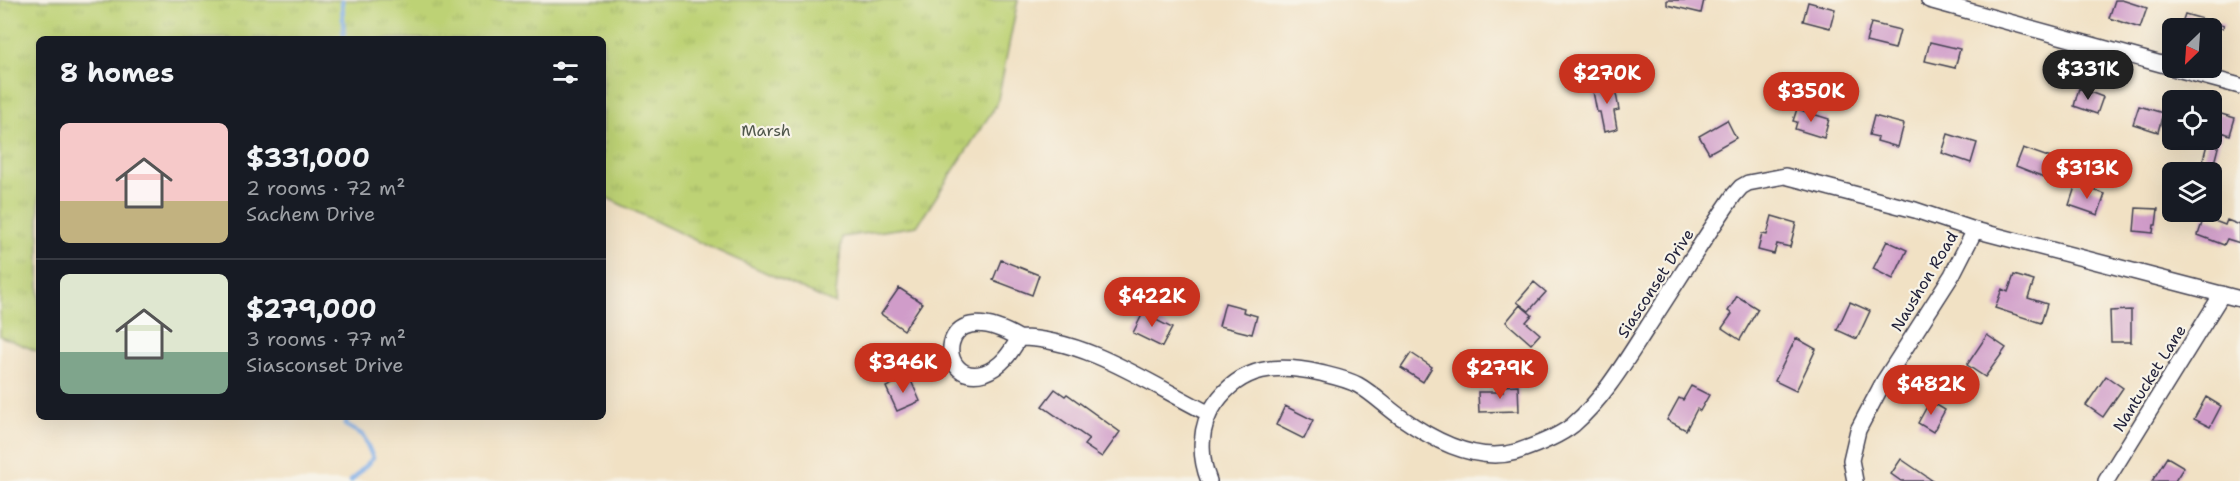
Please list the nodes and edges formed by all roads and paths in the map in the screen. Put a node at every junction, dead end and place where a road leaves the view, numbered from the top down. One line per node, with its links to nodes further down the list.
1 (1929, 0): 2 (street)
2 (2162, 64)
3 (2212, 78): 4 (street)
4 (2240, 86)
5 (1975, 230): 6 (street, Siasconset Drive); 9 (street, Siasconset Drive); 11 (street, Naushon Road)
6 (2222, 294): 7 (street, Siasconset Drive); 12 (street, Nantucket Lane)
7 (2240, 298)
8 (1019, 338): 9 (street)
9 (1208, 413): 10 (street, Siasconset Drive)
10 (1209, 481)
11 (1855, 481)
12 (2106, 481)

